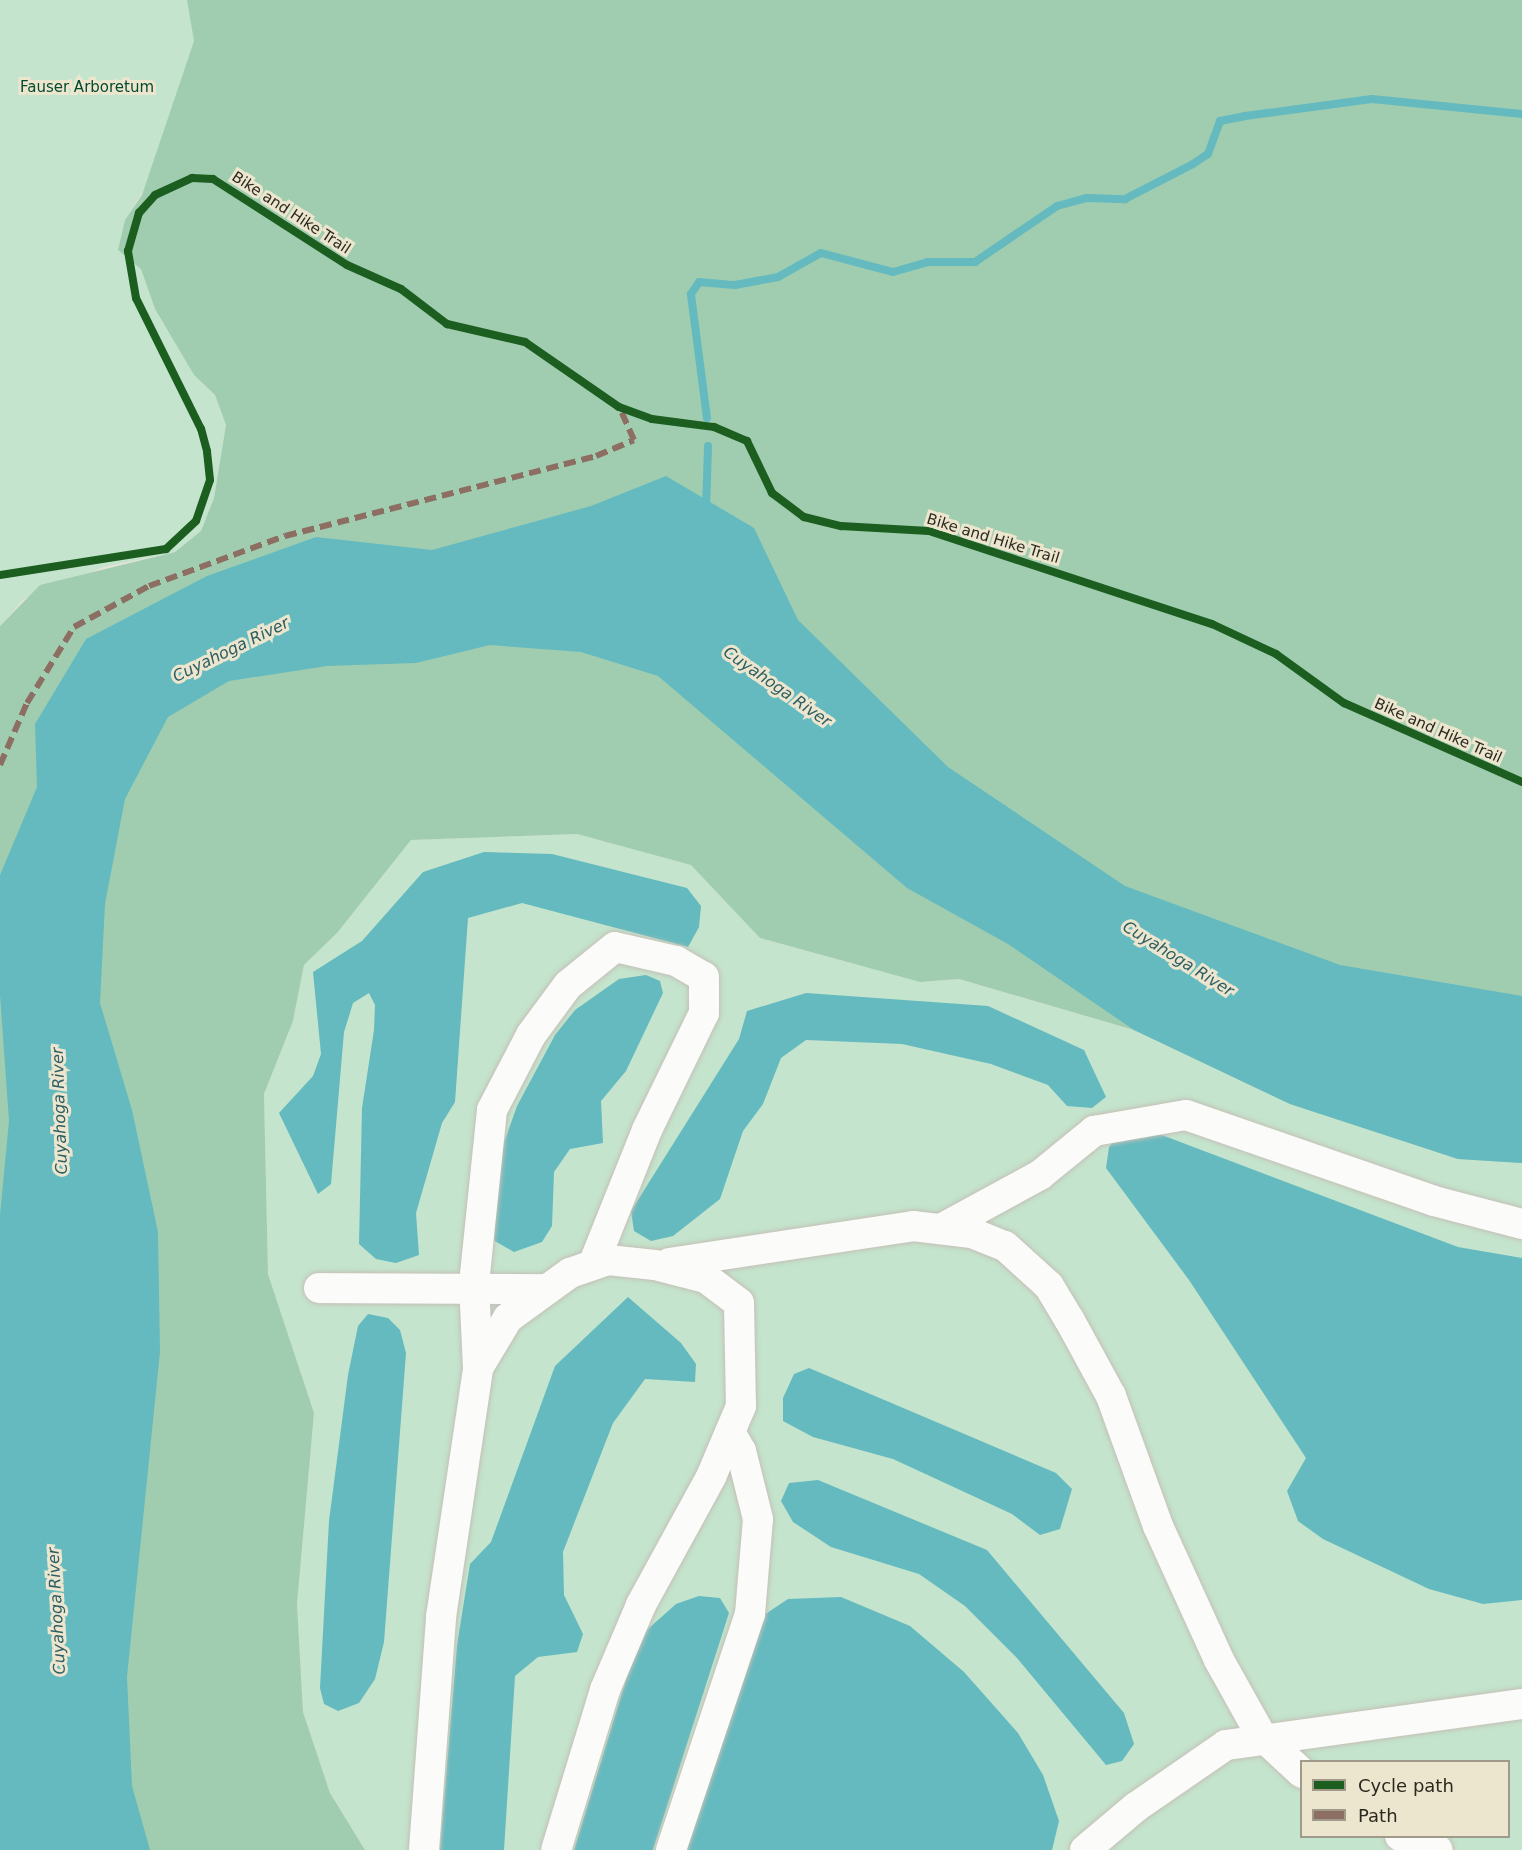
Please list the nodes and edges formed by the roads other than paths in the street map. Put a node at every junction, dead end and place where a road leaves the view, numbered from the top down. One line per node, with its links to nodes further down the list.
1 (1522, 1224): 2 (lane)
2 (941, 1229): 4 (lane); 11 (lane)
3 (593, 1265): 4 (lane); 6 (lane); 7 (lane)
4 (655, 1265): 9 (lane)
5 (319, 1288): 6 (lane)
6 (474, 1289): 7 (lane); 8 (lane)
7 (544, 1289): 8 (lane)
8 (478, 1368): 14 (lane)
9 (730, 1432): 15 (lane); 16 (lane)
10 (1522, 1704): 11 (lane)
11 (1267, 1740): 12 (lane); 17 (lane)
12 (1300, 1771)
13 (1405, 1838): 18 (lane)
14 (424, 1850)
15 (556, 1850)
16 (670, 1850)
17 (1085, 1850)
18 (1437, 1850)

